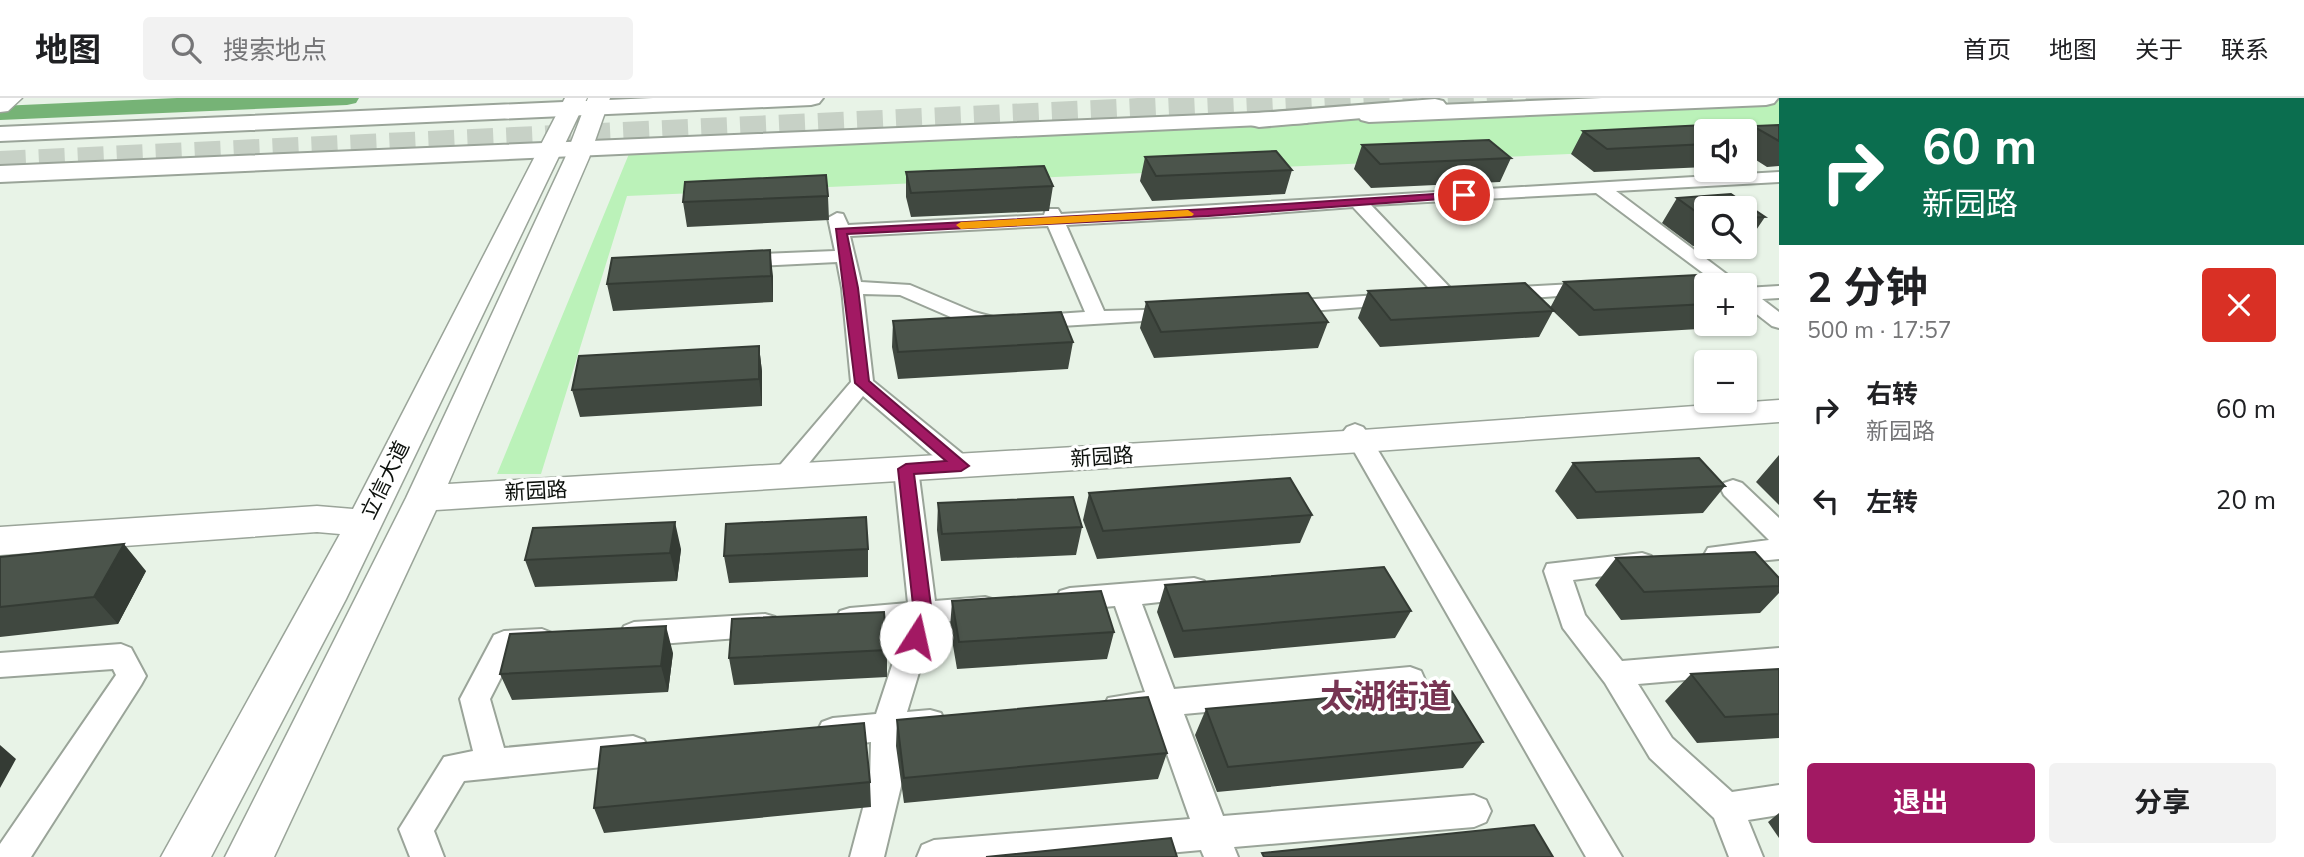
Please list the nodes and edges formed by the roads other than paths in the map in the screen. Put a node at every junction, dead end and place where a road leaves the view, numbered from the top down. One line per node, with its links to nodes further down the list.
1 (11, 98): 5 (street)
2 (811, 98): 4 (main road)
3 (1766, 98): 7 (main road)
4 (585, 103): 8 (main road); 9 (street, 立信大道); 10 (street, 立信大道)
5 (0, 106)
6 (1435, 106): 7 (main road)
7 (1259, 120): 9 (main road)
8 (0, 134)
9 (580, 149): 10 (main road); 37 (street, 立信大道)
10 (550, 151): 11 (main road); 38 (street, 立信大道)
11 (0, 174)
12 (1779, 177): 13 (street)
13 (1599, 187): 14 (street); 18 (street)
14 (1357, 201): 15 (street); 25 (street)
15 (1053, 217): 16 (street); 27 (street)
16 (845, 256): 17 (street); 19 (street)
17 (714, 263)
18 (1715, 273)
19 (852, 288): 27 (street); 29 (street)
20 (1615, 288): 23 (street)
21 (1779, 292): 22 (street)
22 (1757, 294)
23 (1490, 295)
24 (1757, 305): 28 (street)
25 (1259, 308)
26 (1191, 312): 27 (street)
27 (1097, 318)
28 (1779, 322)
29 (862, 383): 33 (street); 35 (street)
30 (1779, 406): 32 (street, 新园路)
31 (1779, 411): 32 (street, 新园路)
32 (1359, 436): 33 (street, 新园路); 69 (street)
33 (959, 464): 34 (street, 新园路); 35 (street, 新园路)
34 (906, 469): 35 (street, 新园路); 45 (street)
35 (786, 475): 37 (street, 新园路)
36 (1733, 489): 39 (street)
37 (425, 496): 65 (street, 立信大道)
38 (361, 527): 40 (street); 41 (street); 64 (street, 立信大道)
39 (1779, 534)
40 (0, 541)
41 (0, 548)
42 (1761, 558): 50 (street)
43 (1222, 586): 44 (street)
44 (1124, 594): 45 (street); 52 (street)
45 (923, 614): 46 (street); 55 (street)
46 (602, 637)
47 (574, 639): 58 (street)
48 (1779, 660): 50 (street)
49 (0, 666): 63 (street)
50 (1615, 674): 60 (street)
51 (1410, 680): 52 (street)
52 (1163, 703): 53 (street); 62 (street)
53 (1094, 709)
54 (956, 721): 55 (street)
55 (887, 727): 56 (street); 67 (street)
56 (805, 734)
57 (655, 748): 58 (street)
58 (492, 764): 66 (street)
59 (1779, 800): 60 (street)
60 (1726, 808): 70 (street)
61 (1474, 811): 62 (street)
62 (1217, 846): 68 (street)
63 (11, 857)
64 (185, 857)
65 (249, 857)
66 (427, 857)
67 (867, 857)
68 (934, 857)
69 (1605, 857)
70 (1746, 857)

